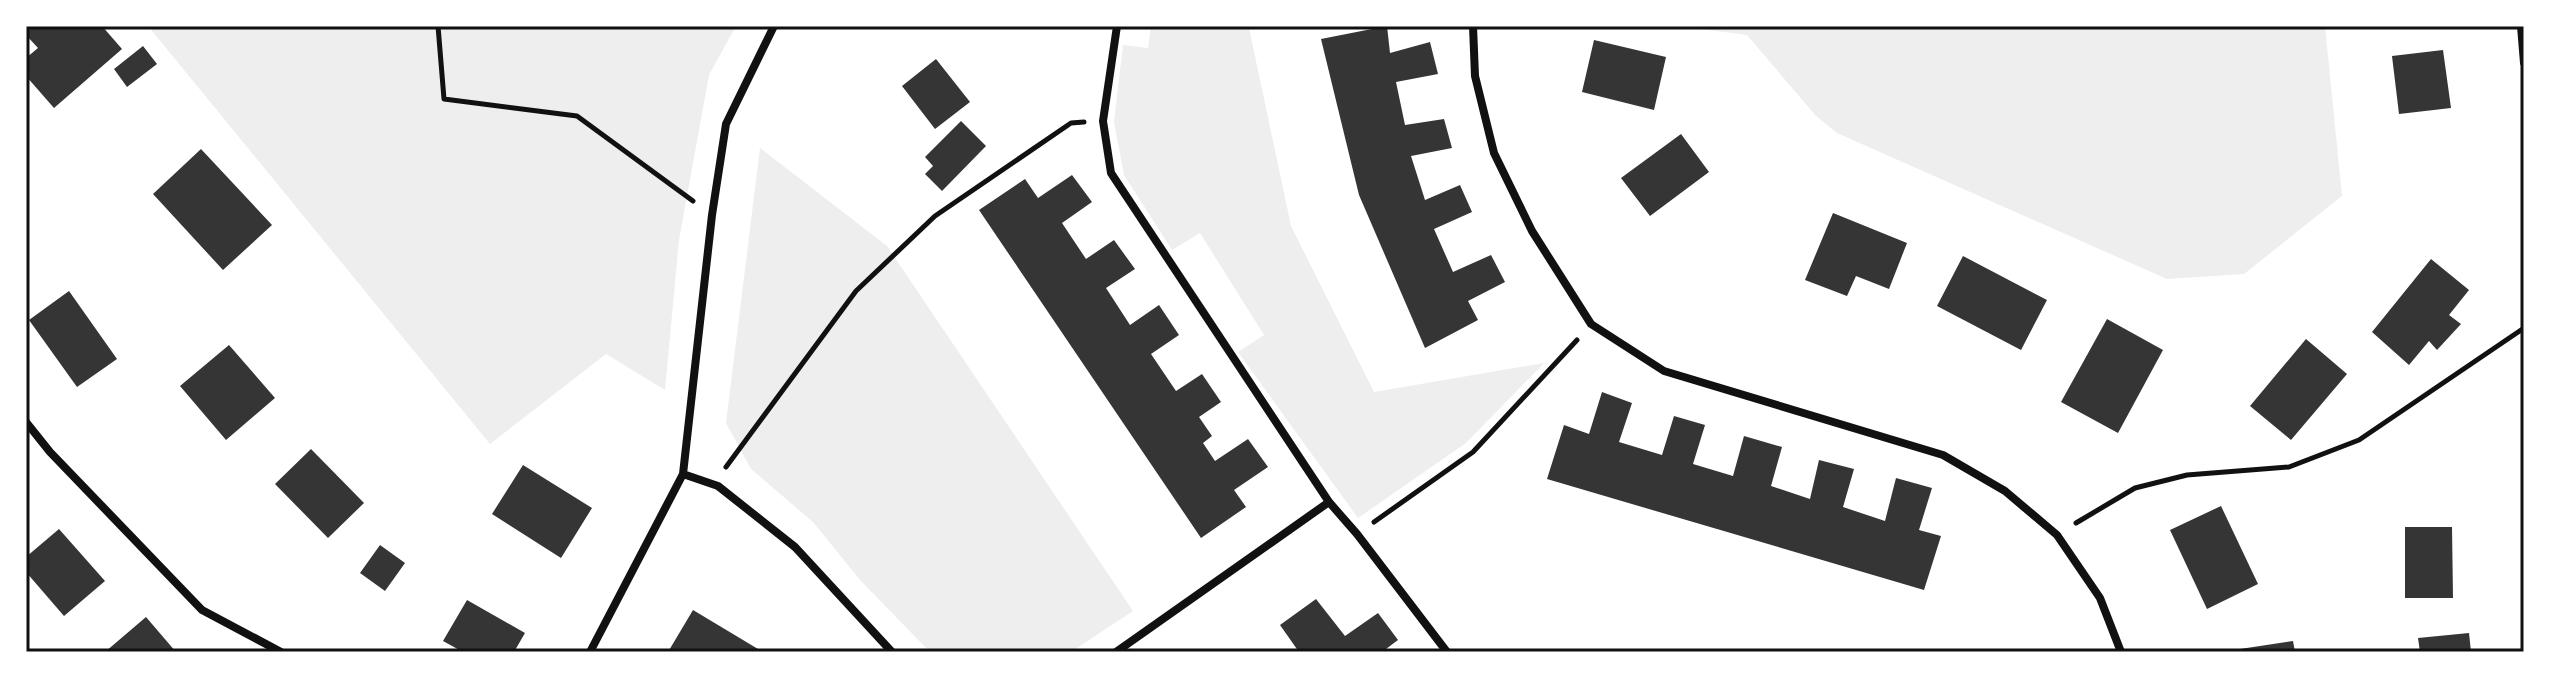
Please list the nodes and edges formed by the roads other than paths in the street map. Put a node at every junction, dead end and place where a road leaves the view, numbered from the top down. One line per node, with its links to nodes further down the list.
1 (774, 26): 7 (street)
2 (1117, 26): 8 (street)
3 (1473, 26): 14 (street)
4 (2521, 26): 5 (street)
5 (2524, 63)
6 (26, 422): 9 (street)
7 (683, 474): 10 (street); 11 (street)
8 (1329, 502): 12 (street); 13 (street)
9 (281, 652)
10 (590, 652)
11 (892, 652)
12 (1116, 652)
13 (1447, 652)
14 (2121, 652)

